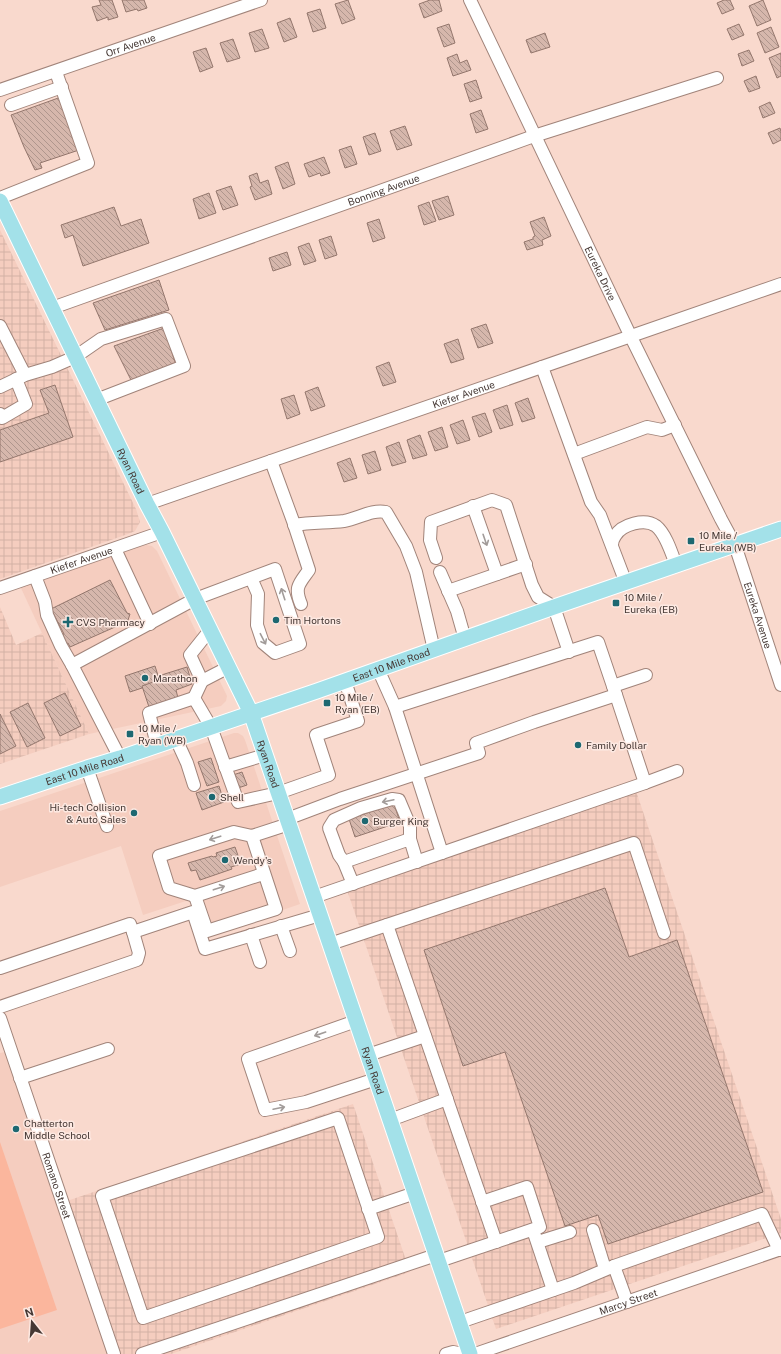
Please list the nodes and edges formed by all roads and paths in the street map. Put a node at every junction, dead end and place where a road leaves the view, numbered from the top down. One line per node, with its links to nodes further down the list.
1 (261, 0): 3 (street, Orr Avenue)
2 (470, 0): 8 (street, Eureka Drive)
3 (56, 72): 5 (street); 6 (street, Orr Avenue)
4 (717, 78): 8 (street, Bonning Avenue)
5 (62, 87): 7 (street); 9 (street)
6 (0, 90)
7 (11, 105)
8 (534, 136): 12 (street, Bonning Avenue); 14 (street, Eureka Drive)
9 (0, 198)
10 (0, 201): 12 (main road, Ryan Road)
11 (781, 284): 14 (street, Kiefer Avenue)
12 (52, 308): 15 (main road, Ryan Road)
13 (0, 326): 17 (street)
14 (631, 337): 16 (street, Kiefer Avenue); 21 (street, Eureka Drive)
15 (75, 357): 17 (street); 19 (main road, Ryan Road); 19 (street)
16 (542, 368): 22 (street); 23 (street, Kiefer Avenue)
17 (20, 377): 18 (street); 20 (street)
18 (0, 386)
19 (96, 400): 24 (main road, Ryan Road)
20 (0, 414)
21 (675, 425): 22 (street); 30 (street, Eureka Drive)
22 (574, 454): 29 (street)
23 (271, 461): 24 (street, Kiefer Avenue); 26 (street)
24 (147, 504): 28 (main road, Ryan Road)
25 (473, 506): 32 (street); 33 (street); 36 (street, one-way to 36)
26 (294, 524): 43 (street); 48 (street)
27 (781, 529): 30 (main road, East 10 Mile Road)
28 (162, 532): 31 (street, Kiefer Avenue); 42 (main road, Ryan Road)
29 (612, 545): 34 (street); 39 (street)
30 (735, 545): 34 (main road, East 10 Mile Road); 56 (street, Eureka Avenue)
31 (115, 549): 37 (street, Kiefer Avenue); 45 (street)
32 (436, 558)
33 (526, 564): 36 (street); 44 (street)
34 (676, 565): 39 (main road, East 10 Mile Road)
35 (440, 572): 41 (street)
36 (497, 574): 41 (street)
37 (35, 576): 40 (street, Kiefer Avenue); 50 (street)
38 (251, 578): 38 (street, one-way to 38); 42 (street)
39 (626, 583): 44 (main road, East 10 Mile Road)
40 (0, 588)
41 (448, 591): 47 (street)
42 (195, 599): 45 (street); 46 (main road, Ryan Road)
43 (301, 604)
44 (554, 607): 47 (main road, East 10 Mile Road); 49 (street)
45 (150, 624): 50 (street)
46 (210, 630): 51 (main road, Ryan Road); 54 (street)
47 (465, 638): 48 (main road, East 10 Mile Road)
48 (434, 650): 52 (main road, East 10 Mile Road)
49 (569, 652): 57 (street); 59 (street)
50 (72, 665): 65 (street)
51 (229, 667): 54 (street); 60 (main road, Ryan Road)
52 (378, 669): 55 (main road, East 10 Mile Road); 59 (street)
53 (646, 675): 57 (street)
54 (202, 681): 58 (street)
55 (345, 681): 60 (main road, East 10 Mile Road); 72 (street)
56 (781, 685)
57 (615, 691): 69 (street); 70 (street)
58 (194, 698): 61 (street); 63 (street)
59 (396, 707): 69 (street)
60 (251, 713): 61 (main road, East 10 Mile Road); 64 (main road, Ryan Road)
61 (211, 727): 62 (main road, East 10 Mile Road); 66 (street)
62 (176, 739): 63 (main road, East 10 Mile Road); 71 (street)
63 (157, 745): 65 (main road, East 10 Mile Road)
64 (265, 755): 66 (street); 72 (main road, Ryan Road)
65 (120, 758): 67 (main road, East 10 Mile Road)
66 (225, 767): 72 (street)
67 (87, 768): 73 (main road, East 10 Mile Road); 75 (street)
68 (677, 771): 70 (street)
69 (417, 774): 74 (street); 78 (street)
70 (645, 783): 78 (street)
71 (194, 785)
72 (278, 793): 74 (main road, Ryan Road)
73 (0, 797)
74 (288, 822): 76 (street); 84 (main road, Ryan Road)
75 (107, 826)
76 (252, 836): 81 (street); 83 (street, one-way to 83)
77 (410, 839): 79 (street); 79 (street, one-way to 79); 80 (street)
78 (442, 853): 80 (street)
79 (344, 862): 82 (street)
80 (417, 862): 82 (street)
81 (263, 874): 83 (street, one-way to 81); 83 (street)
82 (353, 884): 84 (street)
83 (195, 896)
84 (314, 897): 85 (main road, Ryan Road)
85 (320, 914): 87 (street); 91 (main road, Ryan Road)
86 (387, 925): 89 (street); 91 (street); 98 (street)
87 (281, 926): 90 (street); 92 (street)
88 (133, 932): 90 (street); 94 (street); 95 (street)
89 (664, 933)
90 (251, 935): 93 (street)
91 (330, 944): 97 (main road, Ryan Road)
92 (290, 951)
93 (260, 962)
94 (0, 968)
95 (0, 1007)
96 (0, 1018): 101 (street, Romano Street)
97 (356, 1021): 100 (main road, Ryan Road); 102 (street, one-way to 102)
98 (426, 1036): 100 (street); 103 (street)
99 (108, 1050): 101 (street)
100 (368, 1055): 102 (main road, Ryan Road)
101 (20, 1078): 119 (street, Romano Street)
102 (376, 1079): 104 (main road, Ryan Road)
103 (447, 1099): 104 (street); 106 (street)
104 (390, 1120): 105 (main road, Ryan Road)
105 (415, 1193): 107 (street); 114 (main road, Ryan Road)
106 (482, 1202): 108 (street); 111 (street)
107 (368, 1208): 107 (street)
108 (533, 1230): 111 (street); 112 (street)
109 (593, 1230): 115 (street)
110 (570, 1232): 112 (street)
111 (496, 1242): 114 (street)
112 (538, 1242): 116 (street)
113 (780, 1250): 115 (street); 117 (street, Marcy Street)
114 (438, 1258): 118 (main road, Ryan Road); 120 (street)
115 (610, 1268): 116 (street); 117 (street)
116 (553, 1290): 118 (street)
117 (627, 1302): 124 (street, Marcy Street)
118 (460, 1322): 123 (main road, Ryan Road)
119 (114, 1354)
120 (142, 1354)
121 (446, 1354): 122 (street)
122 (463, 1354)
123 (470, 1354)
124 (475, 1354)

